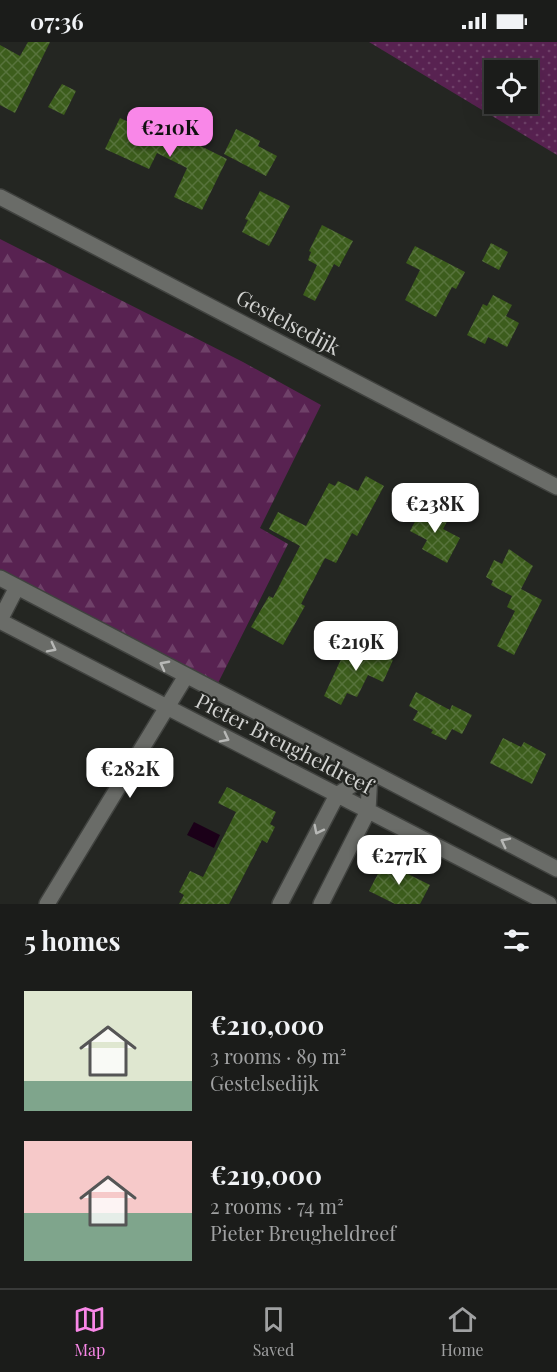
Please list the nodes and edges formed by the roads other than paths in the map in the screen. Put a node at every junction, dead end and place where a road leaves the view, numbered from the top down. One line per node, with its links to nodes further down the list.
1 (0, 197): 2 (street, Gestelsedijk)
2 (557, 487)
3 (0, 578): 4 (street, Pieter Breugheldreef)
4 (17, 587): 5 (street, Pieter Breugheldreef); 6 (street, Pieter Breugheldreef, one-way to 4)
5 (0, 621): 7 (street, Pieter Breugheldreef, one-way to 7)
6 (186, 676): 7 (street); 8 (street, Pieter Breugheldreef)
7 (166, 707): 9 (street, Pieter Breugheldreef, one-way to 9); 12 (street)
8 (370, 773): 9 (street); 10 (street); 11 (street, Pieter Breugheldreef, one-way to 8)
9 (337, 795): 10 (street, Pieter Breugheldreef); 13 (street, one-way to 13)
10 (369, 811): 14 (street); 15 (street, Pieter Breugheldreef)
11 (557, 869)
12 (47, 904)
13 (280, 904)
14 (321, 904)
15 (549, 904)

